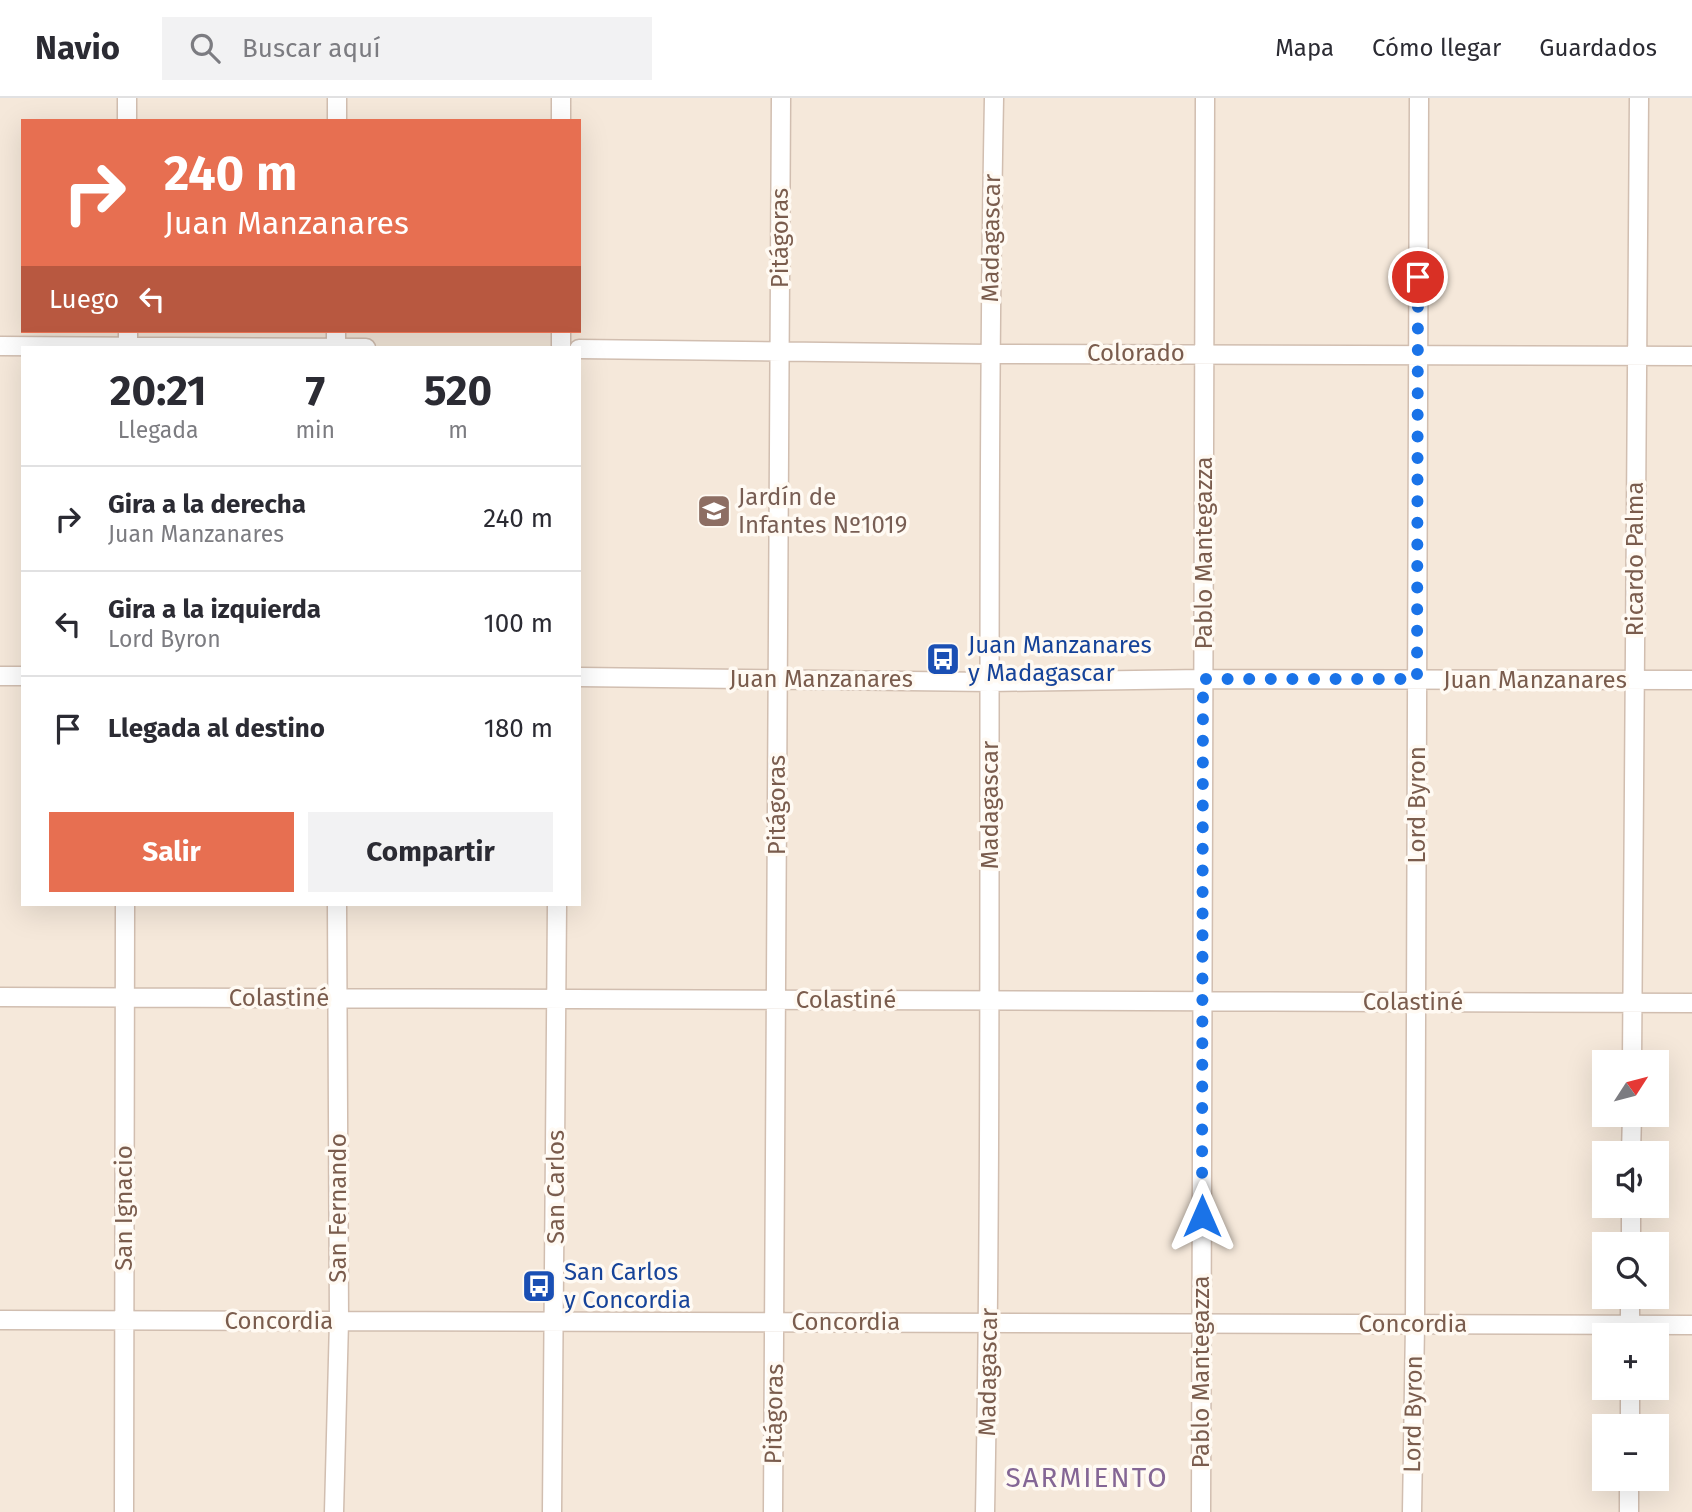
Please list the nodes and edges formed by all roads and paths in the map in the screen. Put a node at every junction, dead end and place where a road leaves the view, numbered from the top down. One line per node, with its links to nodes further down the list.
1 (127, 98): 9 (street)
2 (337, 98): 10 (street)
3 (561, 98): 11 (street)
4 (781, 98): 16 (street, Pitágoras)
5 (994, 98): 18 (street, Madagascar)
6 (1205, 98): 17 (street, Pablo Mantegazza)
7 (1419, 98): 19 (street, Lord Byron)
8 (1639, 98): 20 (street, Ricardo Palma)
9 (127, 119)
10 (337, 119)
11 (561, 119)
12 (128, 342): 13 (street); 14 (street)
13 (0, 346)
14 (267, 346)
15 (581, 349): 16 (street, Colorado)
16 (780, 351): 18 (street, Colorado); 25 (street, Pitágoras)
17 (1204, 353): 18 (street, Colorado); 19 (street, Colorado); 26 (street, Pablo Mantegazza)
18 (989, 354): 30 (street, Madagascar)
19 (1418, 354): 20 (street, Colorado); 27 (street, Lord Byron)
20 (1637, 355): 21 (street, Colorado); 28 (street, Ricardo Palma)
21 (1692, 355)
22 (0, 676): 23 (street)
23 (21, 676)
24 (581, 677): 25 (street, Juan Manzanares)
25 (778, 678): 30 (street, Juan Manzanares); 38 (street, Pitágoras)
26 (1203, 679): 27 (street, Juan Manzanares); 30 (street, Juan Manzanares); 40 (street, Pablo Mantegazza)
27 (1417, 679): 28 (street, Juan Manzanares); 41 (street, Lord Byron)
28 (1635, 680): 29 (street, Juan Manzanares); 42 (street, Ricardo Palma)
29 (1692, 680)
30 (990, 682): 39 (street, Madagascar)
31 (125, 906): 35 (street, San Ignacio)
32 (337, 906): 36 (street, San Fernando)
33 (557, 906): 37 (street, San Carlos)
34 (0, 997): 35 (street, Colastiné)
35 (125, 997): 36 (street, Colastiné); 46 (street, San Ignacio)
36 (338, 998): 37 (street, Colastiné); 47 (street, San Fernando)
37 (557, 999): 38 (street, Colastiné); 48 (street, San Carlos)
38 (776, 1000): 39 (street, Colastiné); 49 (street, Pitágoras)
39 (990, 1001): 40 (street, Colastiné); 50 (street, Madagascar)
40 (1202, 1002): 41 (street, Colastiné); 51 (street, Pablo Mantegazza)
41 (1416, 1002): 42 (street, Colastiné); 52 (street, Lord Byron)
42 (1632, 1003): 43 (street, Colastiné); 44 (street, Ricardo Palma)
43 (1692, 1003)
44 (1632, 1050)
45 (0, 1320): 46 (street, Concordia)
46 (124, 1320): 47 (street, Concordia); 57 (street, San Ignacio)
47 (339, 1321): 48 (street, Concordia); 58 (street, San Fernando)
48 (555, 1321): 49 (street, Concordia); 59 (street, San Carlos)
49 (775, 1322): 50 (street, Concordia); 60 (street, Pitágoras)
50 (989, 1323): 51 (street, Concordia); 61 (street, Madagascar)
51 (1201, 1324): 52 (street, Concordia); 62 (street, Pablo Mantegazza)
52 (1415, 1324): 55 (street, Concordia); 63 (street, Lord Byron)
53 (1692, 1325): 54 (street, Concordia)
54 (1669, 1327)
55 (1592, 1329)
56 (1629, 1491): 64 (street)
57 (124, 1512)
58 (334, 1512)
59 (552, 1512)
60 (773, 1512)
61 (985, 1512)
62 (1201, 1512)
63 (1412, 1512)
64 (1629, 1512)

